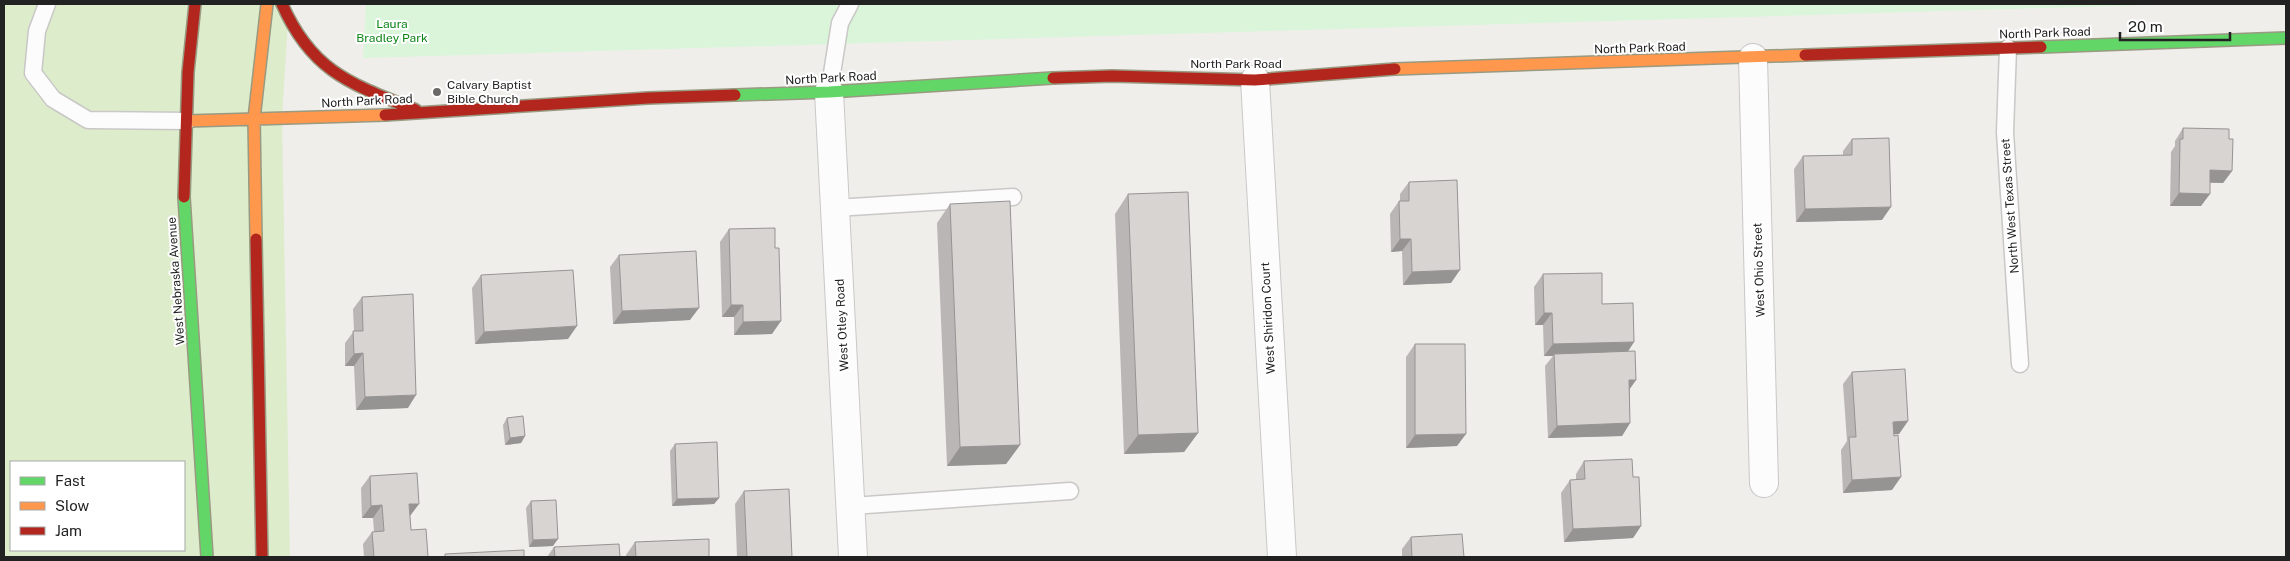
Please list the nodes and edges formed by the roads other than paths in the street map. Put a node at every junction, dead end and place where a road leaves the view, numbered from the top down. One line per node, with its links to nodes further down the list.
1 (47, 4): 13 (lane)
2 (195, 4): 13 (street, West Nebraska Avenue)
3 (267, 4): 12 (street)
4 (282, 4): 11 (street)
5 (850, 4): 10 (lane)
6 (2286, 38): 7 (street, North Park Road)
7 (2008, 48): 8 (street, North Park Road); 16 (lane, North West Texas Street)
8 (1753, 58): 9 (street, North Park Road); 17 (street, West Ohio Street)
9 (1254, 80): 10 (street, North Park Road); 23 (street, West Shiridon Court)
10 (829, 92): 11 (street, North Park Road); 15 (street, West Otley Road)
11 (422, 112): 12 (street, North Park Road)
12 (254, 119): 13 (street, North Park Road); 21 (street)
13 (187, 120): 20 (street, West Nebraska Avenue)
14 (1013, 197): 15 (lane)
15 (835, 208): 19 (street, West Otley Road)
16 (2020, 364)
17 (1764, 483)
18 (1070, 491): 19 (lane)
19 (852, 506): 22 (street, West Otley Road)
20 (207, 557)
21 (262, 557)
22 (853, 557)
23 (1282, 557)

